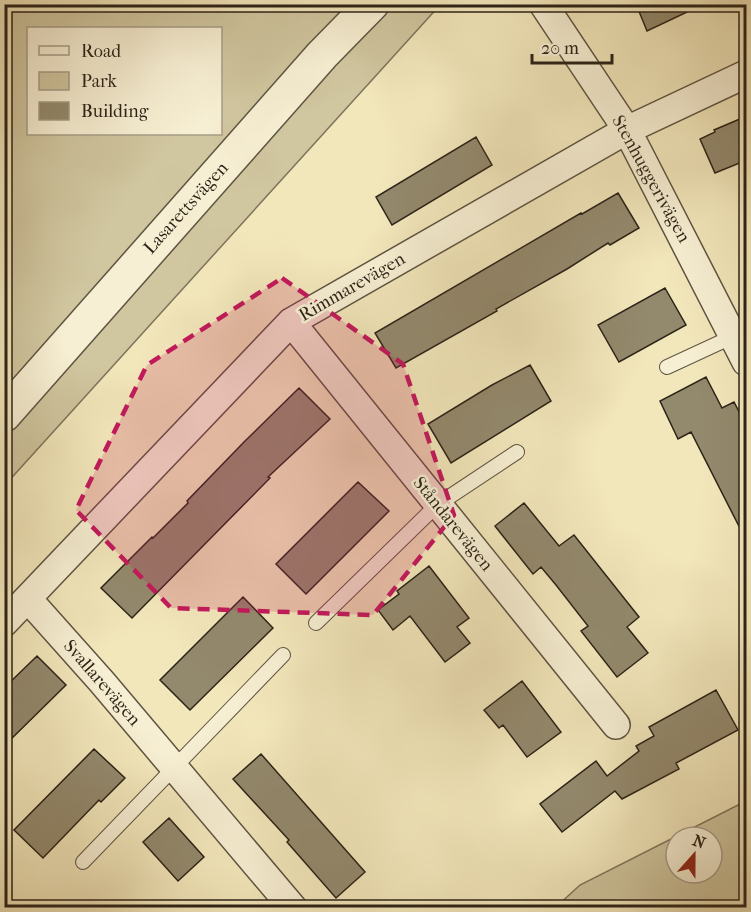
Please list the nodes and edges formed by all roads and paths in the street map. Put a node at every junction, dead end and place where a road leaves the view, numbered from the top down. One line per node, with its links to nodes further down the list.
1 (372, 4): 9 (street, Lasarettsvägen)
2 (543, 4): 4 (street, Stenhuggerivägen)
3 (747, 74): 4 (street, Rimmarevägen)
4 (627, 130): 5 (street, Rimmarevägen); 6 (street, Stenhuggerivägen)
5 (291, 322): 11 (street, Ståndarevägen); 12 (street, Rimmarevägen)
6 (734, 336): 7 (street, Stenhuggerivägen); 8 (lane)
7 (747, 362)
8 (667, 367)
9 (4, 415)
10 (517, 452): 11 (lane)
11 (437, 505): 14 (lane); 16 (street, Ståndarevägen)
12 (28, 599): 13 (street, Rimmarevägen); 17 (street, Svallarevägen)
13 (4, 623)
14 (316, 623)
15 (283, 655): 17 (lane)
16 (616, 725)
17 (175, 768): 18 (lane); 19 (street, Svallarevägen)
18 (83, 862)
19 (293, 908)

